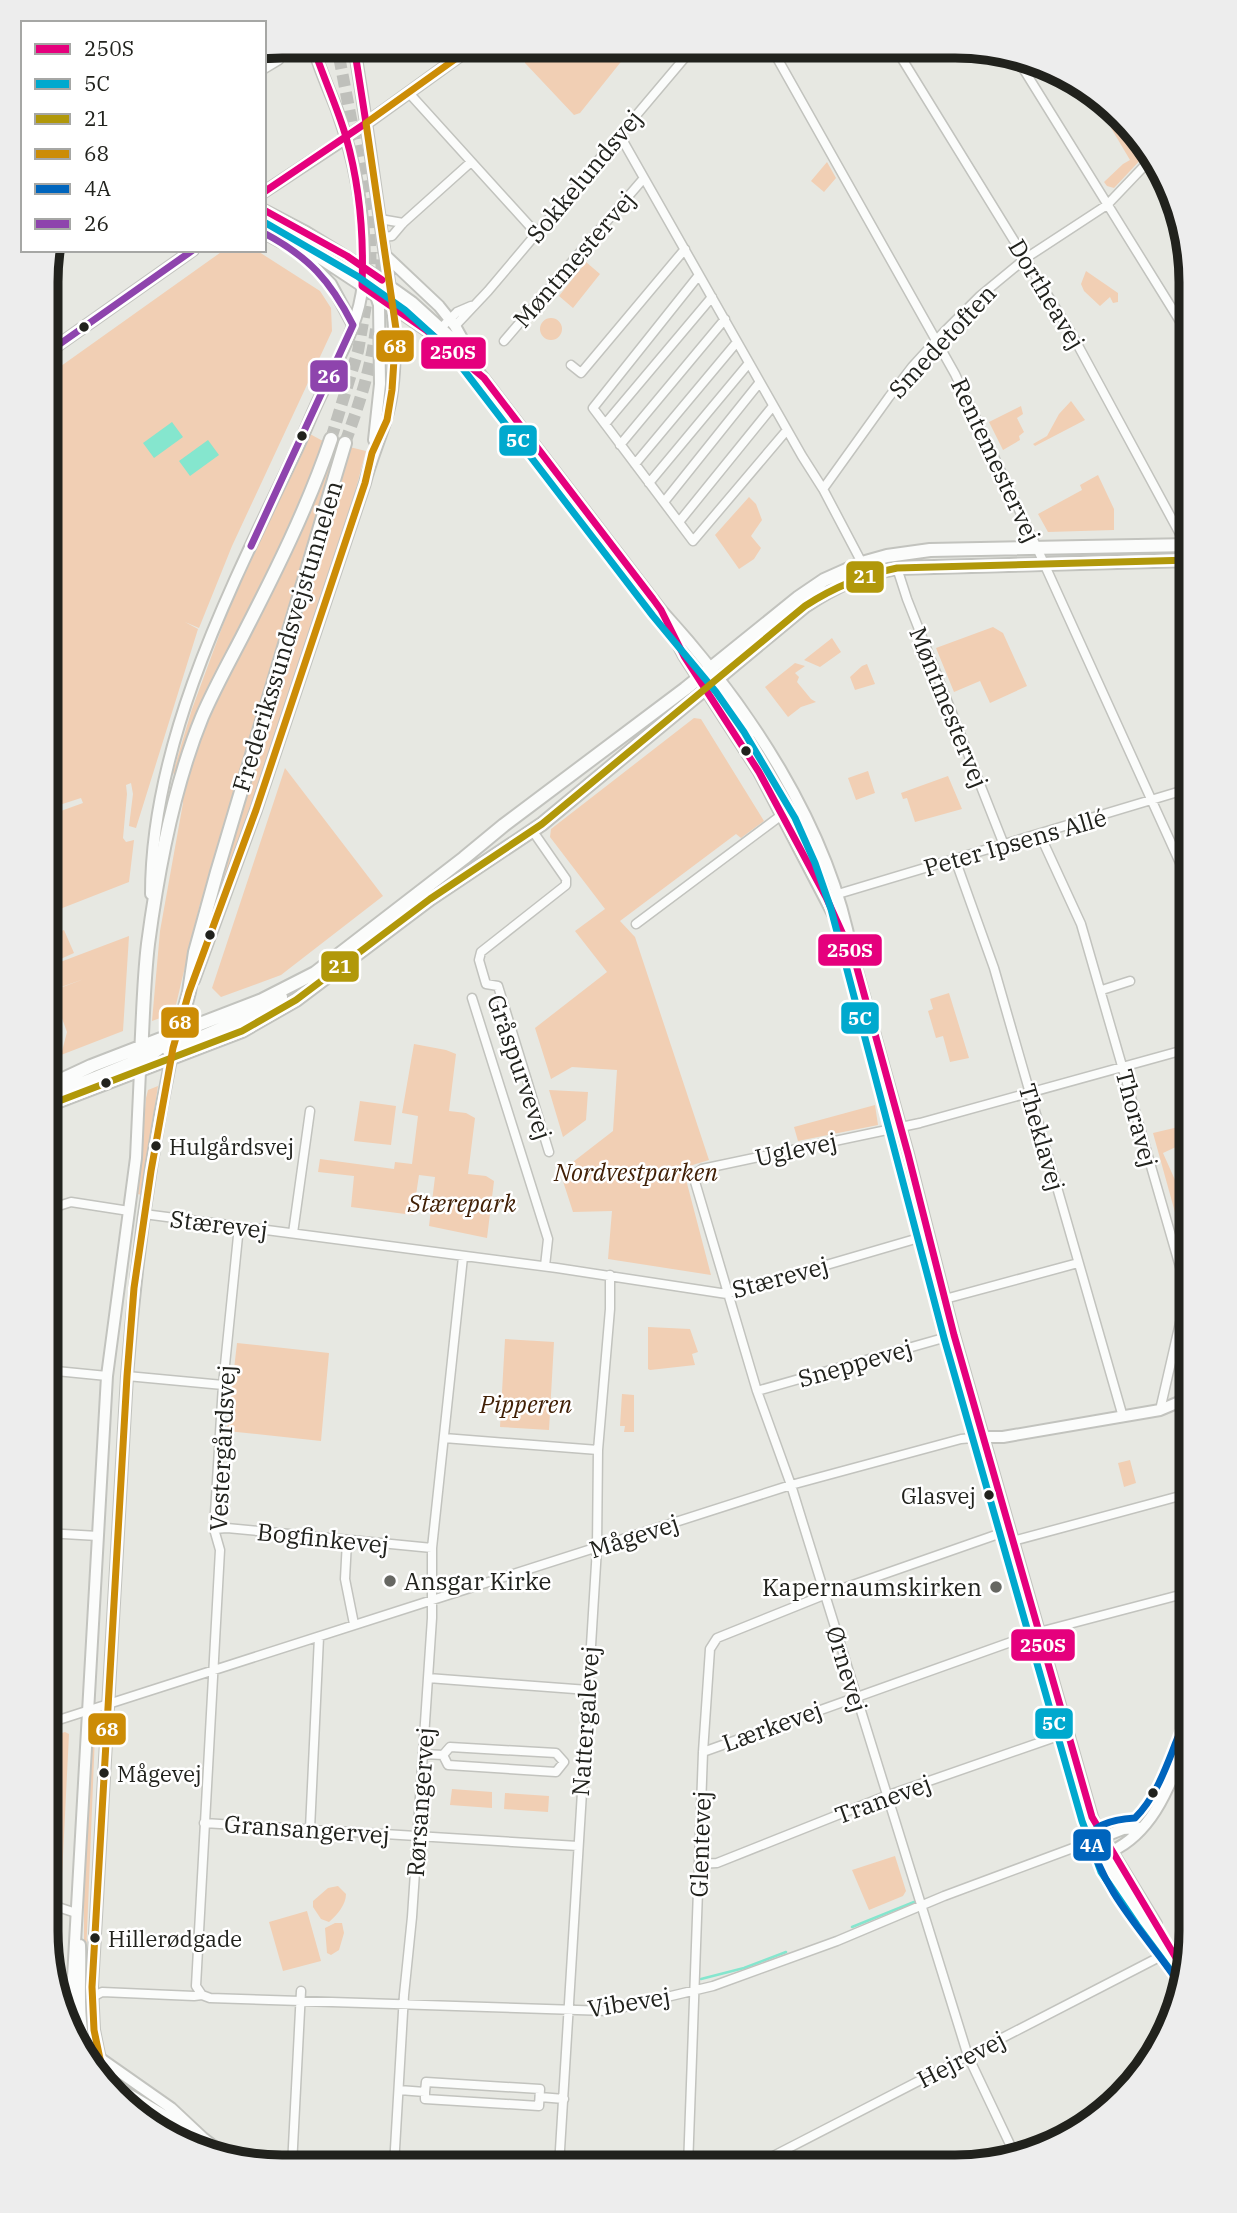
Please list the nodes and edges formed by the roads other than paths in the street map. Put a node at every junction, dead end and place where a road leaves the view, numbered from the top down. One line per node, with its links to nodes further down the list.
1 (317, 58): 13 (street)
2 (356, 58): 11 (street)
3 (683, 58): 12 (street, Sokkelundsvej)
4 (778, 58): 42 (street, Rentemestervej)
5 (902, 58): 29 (street, Dortheavej)
6 (454, 59): 10 (street)
7 (279, 60): 8 (street)
8 (266, 68)
9 (1023, 69): 18 (street)
10 (409, 93): 11 (street); 14 (street)
11 (366, 123): 13 (street); 20 (street)
12 (619, 134): 16 (street, Møntmestervej); 22 (street, Sokkelundsvej)
13 (346, 138): 17 (street); 30 (street)
14 (471, 162): 21 (street); 22 (street)
15 (1145, 165): 18 (street, Smedetoften)
16 (644, 178): 25 (street, Møntmestervej); 43 (street, Møntmestervej)
17 (266, 191)
18 (1107, 205): 29 (street, Smedetoften); 38 (street)
19 (266, 211): 30 (street)
20 (380, 219): 21 (street); 24 (street)
21 (403, 223): 24 (street)
22 (536, 233): 39 (street, Sokkelundsvej)
23 (266, 234): 27 (street)
24 (383, 237): 28 (street)
25 (685, 249): 31 (street, Møntmestervej); 47 (street)
26 (190, 252): 45 (street)
27 (300, 252): 32 (street); 40 (street)
28 (385, 253): 33 (street); 39 (street)
29 (1026, 258): 42 (street, Smedetoften); 62 (street, Dortheavej)
30 (363, 267): 32 (street); 33 (street); 34 (street)
31 (699, 275): 35 (street, Møntmestervej); 51 (street)
32 (362, 286): 34 (street); 40 (street)
33 (390, 286): 36 (street); 41 (street)
34 (377, 295): 36 (street); 56 (street)
35 (712, 296): 37 (street, Møntmestervej); 51 (street)
36 (393, 307): 48 (street); 56 (street)
37 (724, 319): 44 (street, Møntmestervej); 55 (street)
38 (1179, 320)
39 (452, 322): 41 (street, Sokkelundsvej); 48 (street)
40 (353, 325): 83 (street)
41 (442, 328): 48 (street)
42 (937, 339): 59 (street, Smedetoften); 64 (street, Rentemestervej)
43 (504, 341)
44 (737, 342): 46 (street, Møntmestervej); 57 (street)
45 (58, 344)
46 (749, 363): 49 (street, Møntmestervej); 58 (street)
47 (571, 365)
48 (484, 378): 69 (street)
49 (760, 382): 50 (street, Møntmestervej); 60 (street)
50 (774, 406): 52 (street, Møntmestervej); 61 (street)
51 (605, 424): 55 (street)
52 (787, 430): 59 (street, Møntmestervej); 61 (street)
53 (331, 439): 83 (main road, Frederikssundsvejstunnelen)
54 (345, 443): 88 (main road, Frederikssundsvejstunnelen)
55 (620, 445): 57 (street)
56 (372, 453): 88 (street)
57 (635, 464): 58 (street)
58 (649, 483): 60 (street)
59 (823, 489): 66 (street, Møntmestervej)
60 (664, 502): 61 (street)
61 (679, 522)
62 (1179, 527)
63 (1179, 545): 64 (main road)
64 (1037, 548): 66 (main road); 67 (street, Rentemestervej)
65 (1179, 560): 67 (main road)
66 (862, 563): 71 (main road)
67 (1045, 564): 68 (main road); 73 (street, Rentemestervej)
68 (897, 568): 71 (main road); 77 (street, Møntmestervej)
69 (661, 610): 70 (street); 71 (street)
70 (698, 678): 71 (main road); 86 (main road)
71 (712, 680): 74 (street); 75 (main road); 80 (street)
72 (1179, 792): 73 (street, Peter Ipsens Allé)
73 (1153, 801): 76 (street, Peter Ipsens Allé); 79 (street, Rentemestervej)
74 (783, 814): 81 (street); 82 (street)
75 (532, 830): 92 (main road); 101 (street, Gråspurvevej)
76 (1040, 835): 77 (street, Peter Ipsens Allé); 87 (street, Thoravej)
77 (1004, 845): 78 (street, Peter Ipsens Allé)
78 (955, 859): 80 (street, Peter Ipsens Allé); 96 (street, Theklavej)
79 (1179, 860)
80 (838, 894): 81 (street); 84 (street)
81 (826, 897): 84 (street)
82 (636, 924)
83 (151, 928): 93 (main road, Frederikssundsvejstunnelen)
84 (852, 953): 100 (street)
85 (1130, 981): 87 (street)
86 (297, 983): 90 (main road); 92 (main road)
87 (1102, 990): 94 (street, Thoravej)
88 (189, 992): 90 (main road, Frederikssundsvejstunnelen)
89 (472, 998): 112 (street)
90 (178, 1031): 92 (main road, Frederikssundsvejstunnelen); 93 (main road)
91 (1179, 1051): 94 (street, Uglevej)
92 (172, 1054): 93 (main road); 105 (street)
93 (140, 1059): 95 (main road); 97 (main road); 98 (main road); 104 (street)
94 (1124, 1067): 96 (street, Uglevej); 111 (street, Thoravej)
95 (58, 1084)
96 (1029, 1092): 100 (street, Uglevej); 110 (street, Theklavej)
97 (58, 1093)
98 (58, 1100)
99 (310, 1111): 107 (street, Stærevej)
100 (900, 1127): 102 (street, Uglevej); 108 (street)
101 (548, 1152)
102 (693, 1175): 114 (street, Ørnevej)
103 (58, 1206): 104 (street)
104 (129, 1211): 119 (street)
105 (144, 1214): 106 (street, Stærevej); 120 (street)
106 (239, 1226): 107 (street, Stærevej); 121 (street, Vestergårdsvej)
107 (293, 1233): 109 (street, Stærevej)
108 (929, 1235): 114 (street, Stærevej); 115 (street)
109 (463, 1257): 112 (street, Stærevej); 127 (street, Rørsangervej)
110 (1078, 1263): 115 (street); 125 (street, Theklavej)
111 (1179, 1264)
112 (545, 1266): 113 (street, Stærevej)
113 (610, 1275): 114 (street, Stærevej); 128 (street, Nattergalevej)
114 (727, 1294): 122 (street, Ørnevej)
115 (945, 1299): 117 (street)
116 (1179, 1327): 124 (street, Thoravej)
117 (954, 1335): 122 (street, Sneppevej); 126 (street)
118 (58, 1371): 119 (street)
119 (107, 1376): 134 (street)
120 (127, 1376): 121 (street); 148 (street)
121 (223, 1385): 131 (street, Vestergårdsvej)
122 (757, 1391): 129 (street, Ørnevej)
123 (1179, 1402): 124 (street)
124 (1160, 1410): 125 (street)
125 (1123, 1417): 126 (street)
126 (984, 1437): 129 (street, Mågevej); 133 (street)
127 (443, 1438): 128 (street); 136 (street, Rørsangervej)
128 (598, 1450): 137 (street, Nattergalevej)
129 (791, 1485): 137 (street, Mågevej); 138 (street, Ørnevej)
130 (1179, 1496): 133 (street, Glentevej)
131 (214, 1529): 135 (street, Bogfinkevej); 144 (street, Vestergårdsvej)
132 (58, 1534): 134 (street)
133 (1012, 1535): 138 (street, Glentevej); 142 (street)
134 (98, 1536): 149 (street)
135 (347, 1541): 136 (street, Bogfinkevej); 141 (street)
136 (432, 1548): 140 (street, Rørsangervej)
137 (597, 1548): 140 (street, Mågevej); 146 (street, Nattergalevej)
138 (824, 1595): 147 (street, Ørnevej); 152 (street, Glentevej)
139 (1179, 1595): 142 (street, Lærkevej)
140 (431, 1601): 141 (street, Mågevej); 145 (street, Rørsangervej)
141 (354, 1624): 143 (street, Mågevej)
142 (1040, 1632): 147 (street, Lærkevej); 151 (street)
143 (319, 1637): 144 (street, Mågevej); 159 (street)
144 (214, 1670): 148 (street, Mågevej); 157 (street, Vestergårdsvej)
145 (428, 1678): 146 (street); 153 (street, Rørsangervej)
146 (587, 1690): 162 (street, Nattergalevej)
147 (856, 1696): 152 (street, Lærkevej); 156 (street, Ørnevej)
148 (107, 1705): 149 (street, Mågevej); 174 (street)
149 (87, 1711): 150 (street, Mågevej); 165 (street)
150 (58, 1720)
151 (1068, 1733): 156 (street, Tranevej); 161 (street)
152 (703, 1752): 164 (street, Glentevej)
153 (423, 1754): 154 (street); 160 (street, Rørsangervej)
154 (443, 1755): 154 (street)
155 (1179, 1763): 158 (street)
156 (886, 1797): 164 (street, Tranevej); 166 (street, Ørnevej)
157 (204, 1823): 159 (street, Gransangervej); 173 (street, Vestergårdsvej)
158 (1140, 1828): 161 (street); 163 (street)
159 (310, 1829): 160 (street, Gransangervej)
160 (417, 1836): 162 (street, Gransangervej); 176 (street, Rørsangervej)
161 (1100, 1837): 163 (street); 166 (street, Vibevej); 169 (street)
162 (578, 1846): 178 (street, Nattergalevej)
163 (1112, 1851): 169 (street)
164 (699, 1864): 172 (street, Glentevej)
165 (77, 1888): 168 (street); 179 (street)
166 (921, 1905): 172 (street, Vibevej); 182 (street, Ørnevej)
167 (58, 1907): 168 (street)
168 (76, 1913): 177 (street)
169 (1171, 1951): 170 (street); 182 (street, Hejrevej)
170 (1177, 1960)
171 (301, 1991): 175 (street)
172 (695, 1991): 178 (street, Vibevej); 195 (street, Glentevej)
173 (202, 1995): 174 (street, Vibevej); 175 (street, Vibevej)
174 (91, 1998): 181 (street)
175 (301, 2003): 176 (street, Vibevej); 192 (street)
176 (405, 2005): 178 (street, Vibevej); 184 (street, Rørsangervej)
177 (71, 2006)
178 (568, 2010): 188 (street, Nattergalevej)
179 (82, 2032)
180 (95, 2054): 181 (street)
181 (98, 2056): 183 (street); 189 (street)
182 (968, 2056): 191 (street, Ørnevej); 196 (street, Hejrevej)
183 (99, 2060)
184 (399, 2090): 185 (street); 193 (street, Rørsangervej)
185 (425, 2092): 187 (street); 187 (street)
186 (128, 2094): 189 (street)
187 (540, 2097): 188 (street)
188 (564, 2099): 194 (street, Nattergalevej)
189 (203, 2138): 190 (street)
190 (209, 2143)
191 (1011, 2147)
192 (293, 2155)
193 (395, 2155)
194 (560, 2155)
195 (688, 2155)
196 (774, 2155)

